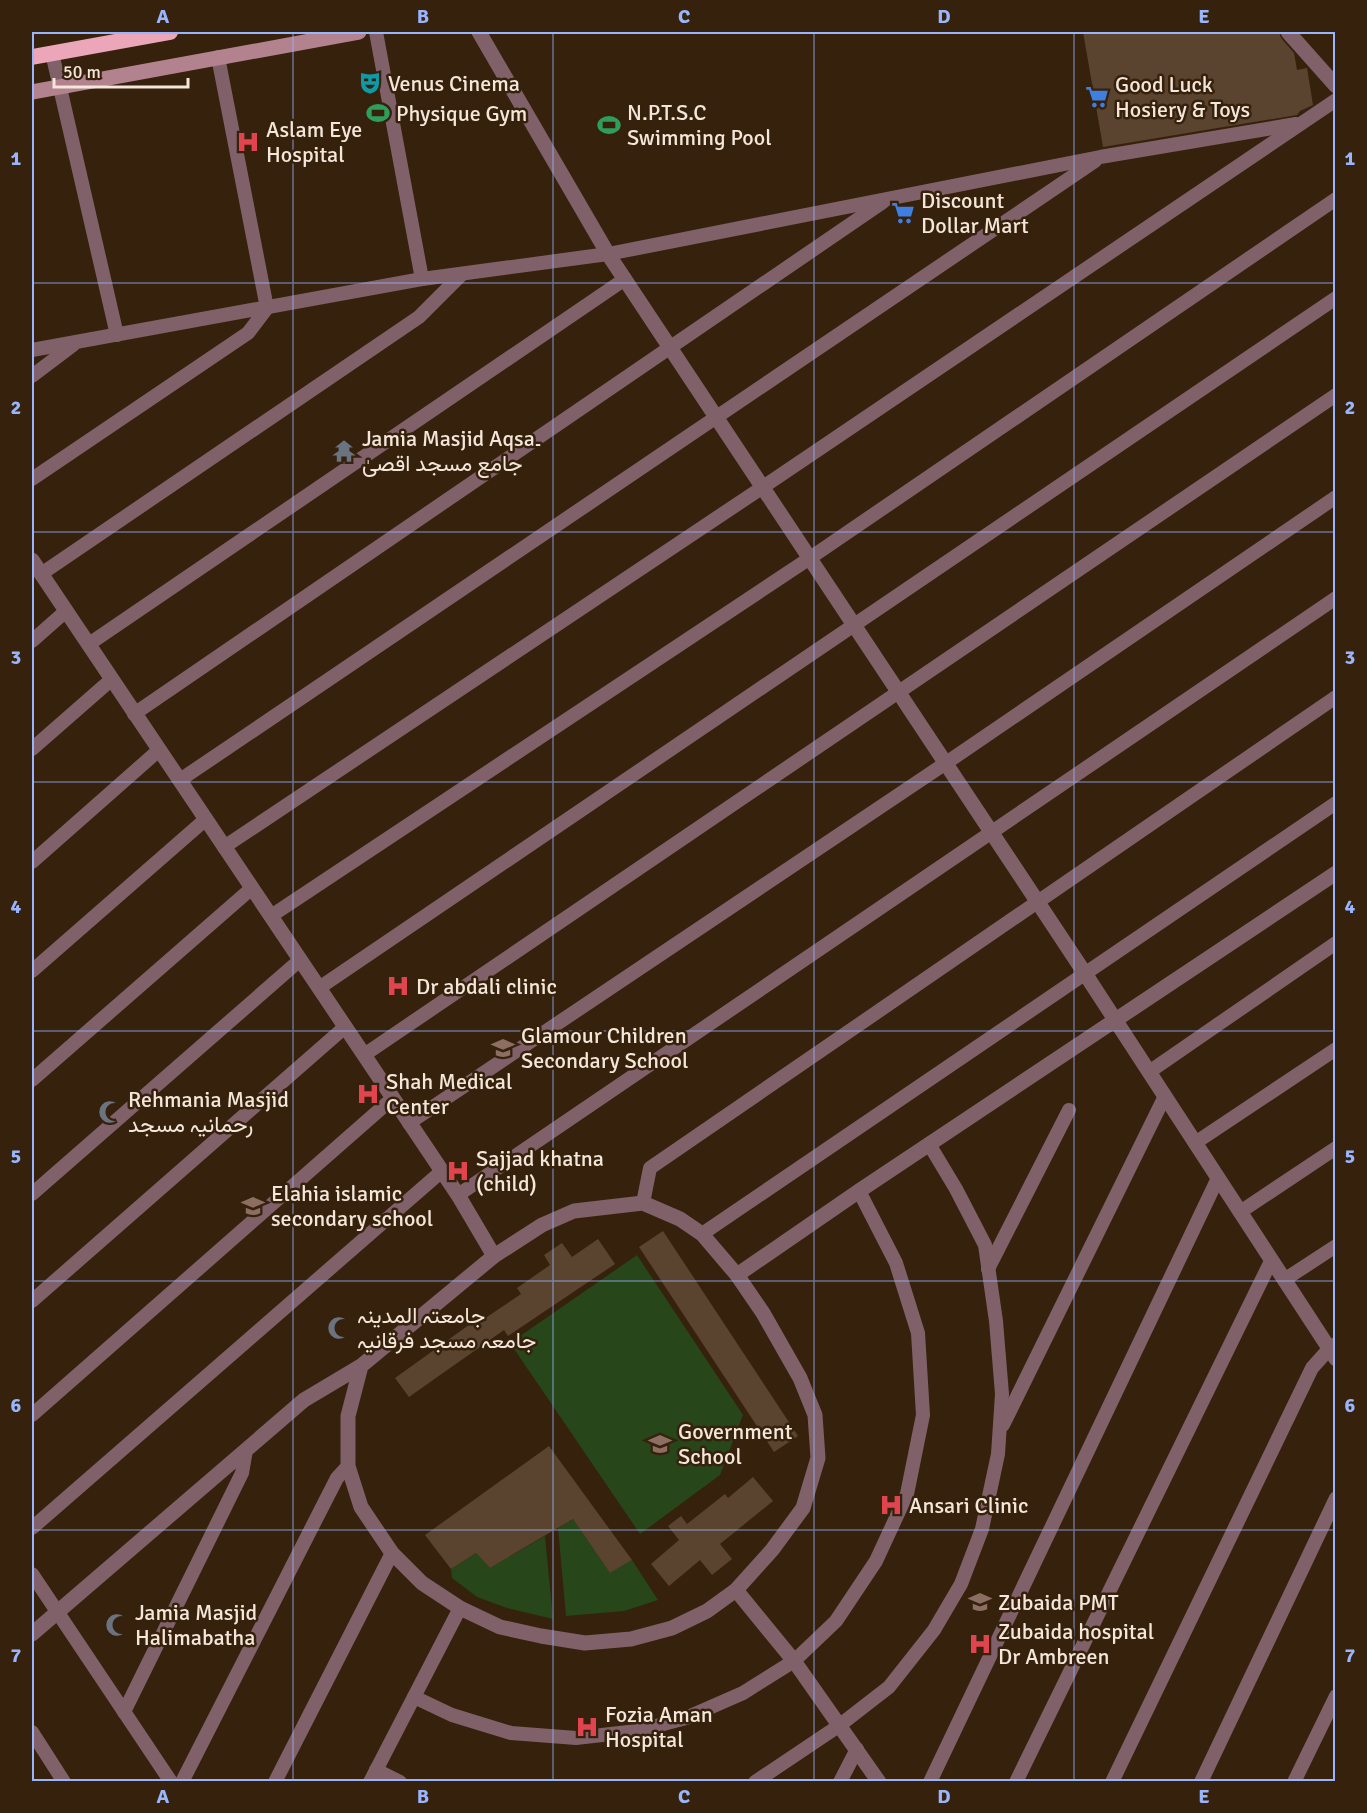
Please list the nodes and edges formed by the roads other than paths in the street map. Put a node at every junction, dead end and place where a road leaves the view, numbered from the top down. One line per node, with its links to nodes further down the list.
1 (170, 32): 6 (highway)
2 (359, 32): 8 (main road)
3 (376, 32): 19 (street)
4 (479, 32): 17 (street)
5 (1288, 32): 10 (street)
6 (52, 53): 7 (highway); 9 (street)
7 (32, 57)
8 (218, 57): 9 (main road); 22 (street)
9 (60, 86): 11 (main road); 23 (street)
10 (1335, 86)
11 (32, 92)
12 (1335, 100): 13 (street)
13 (1301, 123): 14 (street); 31 (street)
14 (1100, 158): 15 (street); 29 (street)
15 (888, 199): 17 (street); 25 (street)
16 (1335, 200): 33 (street)
17 (608, 254): 18 (street); 20 (street)
18 (462, 274): 19 (street); 35 (street)
19 (422, 279): 22 (street)
20 (625, 279): 25 (street); 40 (street)
21 (1335, 298): 38 (street)
22 (267, 308): 23 (street); 30 (street)
23 (117, 335): 24 (street)
24 (77, 342): 26 (street); 27 (street)
25 (671, 348): 29 (street); 44 (street)
26 (32, 350)
27 (32, 376)
28 (1335, 395): 42 (street)
29 (717, 417): 31 (street); 48 (street)
30 (32, 478)
31 (763, 487): 33 (street); 52 (street)
32 (1335, 497): 47 (street)
33 (810, 558): 38 (street); 57 (street)
34 (32, 560): 35 (street)
35 (41, 574): 37 (street)
36 (1335, 598): 51 (street)
37 (66, 611): 39 (street); 40 (street)
38 (854, 624): 42 (street); 62 (street)
39 (32, 641)
40 (89, 644): 41 (street)
41 (112, 679): 44 (street); 45 (street)
42 (899, 692): 47 (street); 66 (street)
43 (1335, 697): 56 (street)
44 (134, 714): 46 (street)
45 (32, 749)
46 (159, 750): 48 (street); 53 (street)
47 (946, 763): 51 (street); 72 (street)
48 (180, 780): 50 (street)
49 (1335, 802): 61 (street)
50 (206, 819): 52 (street); 60 (street)
51 (991, 832): 56 (street); 80 (street)
52 (224, 847): 55 (street)
53 (32, 862)
54 (1335, 873): 63 (street)
55 (252, 888): 57 (street); 68 (street)
56 (1037, 900): 61 (street); 81 (street)
57 (271, 916): 59 (street)
58 (1335, 943): 67 (street)
59 (300, 960): 62 (street); 79 (street)
60 (32, 971)
61 (1084, 972): 63 (street); 83 (street)
62 (319, 988): 64 (street)
63 (1115, 1020): 67 (street); 74 (street)
64 (345, 1027): 66 (street); 90 (street)
65 (1335, 1049): 73 (street)
66 (364, 1055): 70 (street)
67 (1149, 1072): 69 (street)
68 (32, 1080)
69 (1165, 1096): 73 (street); 94 (street)
70 (393, 1098): 72 (street); 93 (street)
71 (1069, 1110): 87 (street)
72 (410, 1123): 76 (street)
73 (1195, 1143): 77 (street)
74 (928, 1144): 78 (street); 87 (street)
75 (1335, 1148): 82 (street)
76 (442, 1172): 80 (street); 98 (street)
77 (1218, 1178): 82 (street); 121 (street)
78 (859, 1191): 88 (street); 105 (street)
79 (32, 1194)
80 (458, 1195): 85 (street)
81 (643, 1203): 83 (street); 85 (street)
82 (1240, 1212): 86 (street)
83 (702, 1234): 88 (street)
84 (1335, 1246): 89 (street)
85 (494, 1256): 92 (street)
86 (1271, 1261): 89 (street); 122 (street)
87 (988, 1269): 94 (street)
88 (737, 1275): 101 (street)
89 (1284, 1280): 91 (street)
90 (32, 1301)
91 (1333, 1351): 123 (street)
92 (361, 1366): 95 (street); 96 (street)
93 (32, 1415)
94 (999, 1432): 109 (street)
95 (246, 1450): 103 (street); 108 (street)
96 (348, 1466): 99 (street); 115 (street)
97 (1335, 1498): 124 (street)
98 (32, 1528)
99 (392, 1553): 102 (street); 116 (street)
100 (32, 1574): 103 (street)
101 (736, 1590): 102 (street); 105 (street)
102 (460, 1608): 107 (street)
103 (58, 1613): 104 (street); 108 (street)
104 (32, 1634)
105 (794, 1661): 107 (street); 109 (street)
106 (1335, 1696): 125 (street)
107 (414, 1697): 112 (street)
108 (124, 1712): 114 (street)
109 (840, 1725): 111 (street); 118 (street)
110 (32, 1732): 113 (street)
111 (857, 1749): 119 (street); 120 (street)
112 (373, 1776): 117 (street)
113 (64, 1782)
114 (171, 1782)
115 (182, 1782)
116 (275, 1782)
117 (400, 1782)
118 (755, 1782)
119 (840, 1782)
120 (879, 1782)
121 (930, 1782)
122 (1016, 1782)
123 (1112, 1782)
124 (1201, 1782)
125 (1294, 1782)

